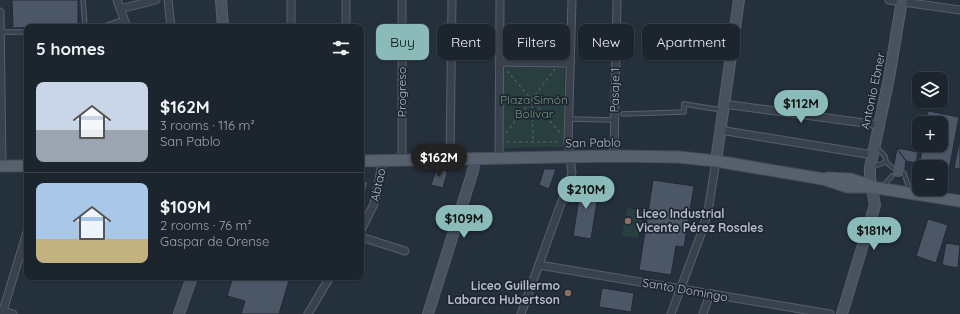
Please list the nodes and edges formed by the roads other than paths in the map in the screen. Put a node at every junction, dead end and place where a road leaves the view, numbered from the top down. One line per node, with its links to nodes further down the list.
1 (83, 0): 19 (lane)
2 (117, 0): 16 (street)
3 (156, 0): 16 (street)
4 (168, 0): 21 (street)
5 (221, 0): 22 (street)
6 (291, 0): 23 (street)
7 (346, 0): 24 (street)
8 (402, 0): 44 (street, Progreso)
9 (452, 0): 42 (street)
10 (500, 0): 28 (street)
11 (572, 0): 29 (street)
12 (617, 0): 33 (street, Pasaje 1)
13 (739, 0): 30 (street)
14 (889, 0): 15 (street)
15 (902, 1): 17 (street); 34 (street, Antonio Ebner)
16 (120, 9): 20 (street)
17 (960, 10)
18 (0, 12): 25 (street)
19 (85, 24)
20 (126, 24)
21 (171, 24)
22 (223, 24)
23 (290, 24)
24 (346, 24)
25 (0, 32): 26 (lane); 27 (street)
26 (24, 32)
27 (0, 35): 48 (street)
28 (499, 62): 29 (street); 41 (street)
29 (570, 63): 32 (street)
30 (724, 107): 31 (lane); 34 (street); 35 (street)
31 (623, 114)
32 (569, 119): 33 (lane); 38 (street)
33 (614, 120): 39 (street, Pasaje 1)
34 (879, 125): 36 (street, Antonio Ebner)
35 (720, 130): 37 (street); 46 (street)
36 (875, 144): 37 (street, Antonio Ebner); 47 (lane)
37 (872, 155): 50 (street, Antonio Ebner)
38 (571, 156): 39 (main road, San Pablo); 41 (main road, San Pablo); 61 (street)
39 (614, 156): 46 (main road, San Pablo)
40 (476, 158): 41 (main road, San Pablo); 42 (main road, San Pablo); 70 (street)
41 (499, 158)
42 (450, 159): 44 (main road, San Pablo)
43 (383, 160): 44 (main road, San Pablo); 45 (main road, San Pablo); 57 (street, Abtao)
44 (402, 160)
45 (364, 161)
46 (716, 161): 54 (main road, San Pablo); 64 (street)
47 (886, 162): 50 (lane); 51 (lane)
48 (1, 166): 49 (main road)
49 (24, 166)
50 (870, 168): 54 (street, Antonio Ebner)
51 (893, 168)
52 (904, 173): 55 (lane)
53 (892, 176): 54 (lane)
54 (876, 187): 55 (main road, San Pablo); 75 (street, Antonio Ebner)
55 (911, 193): 56 (main road, San Pablo)
56 (960, 201)
57 (364, 224)
58 (364, 238): 60 (street)
59 (24, 242): 66 (street)
60 (405, 251)
61 (540, 265): 64 (street, Santo Domingo); 71 (street)
62 (191, 280): 68 (street)
63 (328, 280): 69 (street)
64 (681, 289): 65 (street, Santo Domingo); 72 (street)
65 (710, 294): 73 (street); 74 (street, Santo Domingo)
66 (2, 312): 67 (street)
67 (13, 314)
68 (179, 314)
69 (308, 314)
70 (428, 314)
71 (521, 314)
72 (671, 314)
73 (702, 314)
74 (830, 314)
75 (842, 314)

